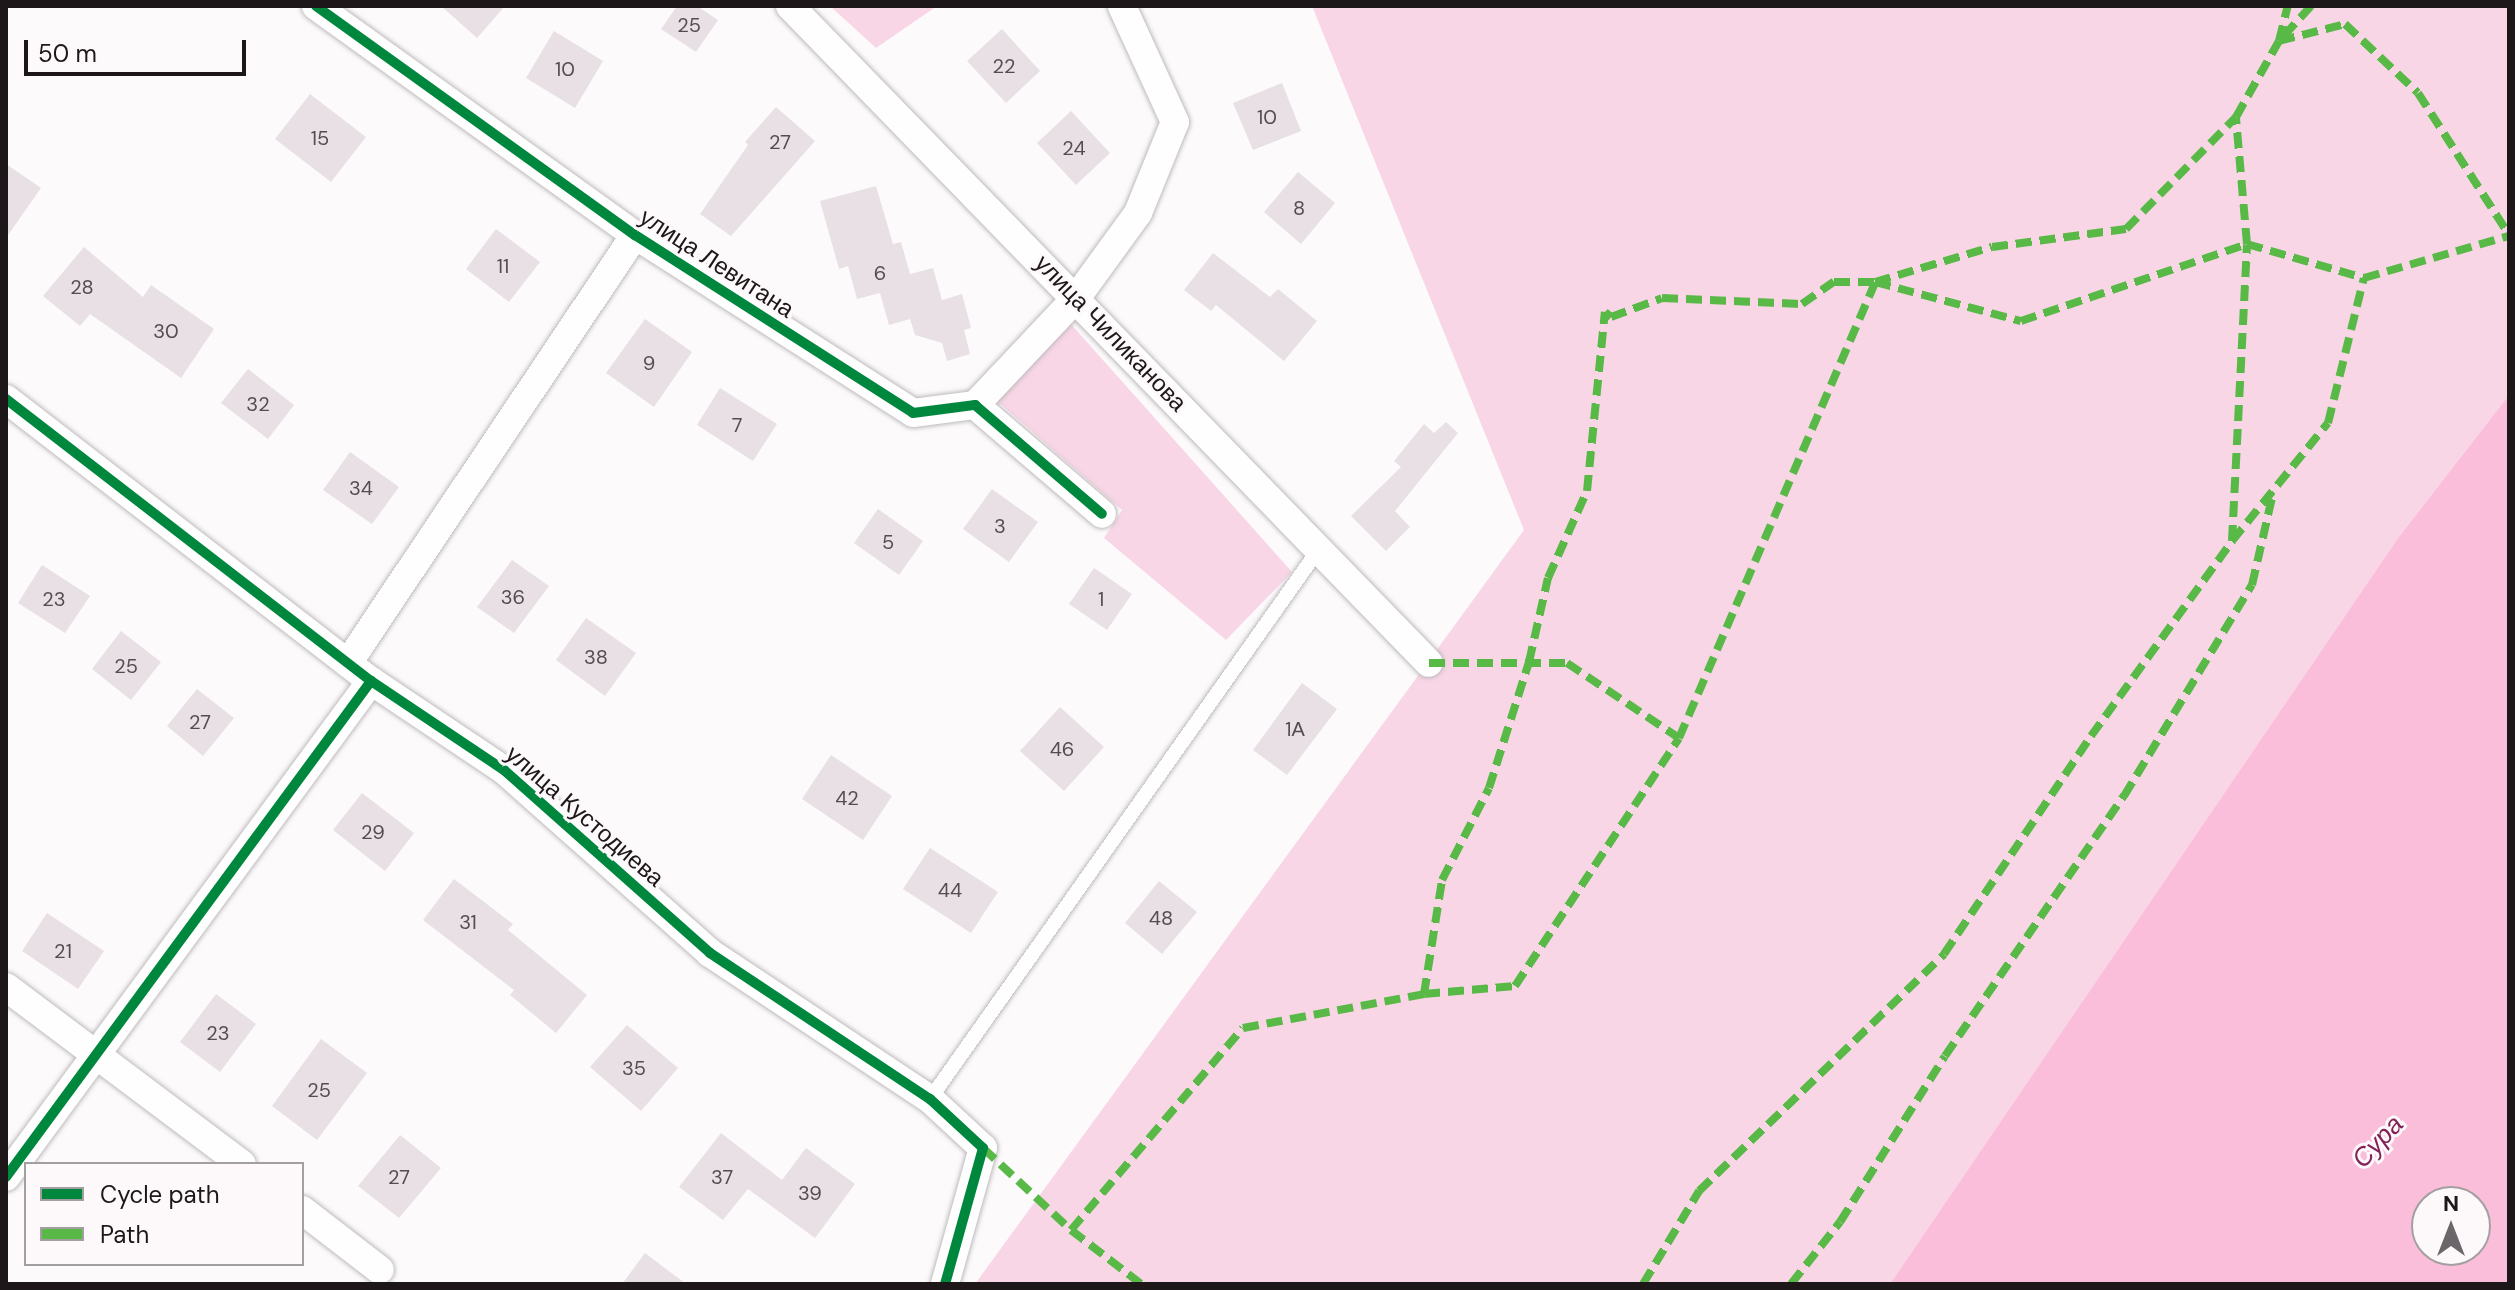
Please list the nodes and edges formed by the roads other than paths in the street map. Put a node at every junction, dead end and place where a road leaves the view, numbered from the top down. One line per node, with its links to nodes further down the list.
1 (316, 6): 4 (street, улица Левитана)
2 (790, 6): 5 (street, улица Чиликанова)
3 (1122, 6): 5 (street)
4 (635, 235): 7 (street, улица Левитана); 10 (street)
5 (1077, 297): 7 (street); 9 (street, улица Чиликанова)
6 (6, 399): 10 (street, улица Кустодиева)
7 (975, 405): 8 (street)
8 (1102, 514)
9 (1319, 549): 11 (street, улица Чиликанова); 15 (lane)
10 (348, 663): 12 (street, улица Кустодиева)
11 (1429, 663)
12 (371, 681): 14 (street); 15 (street, улица Кустодиева)
13 (6, 987): 14 (street)
14 (98, 1053): 16 (street); 17 (street)
15 (930, 1099): 20 (street, улица Кустодиева)
16 (239, 1162)
17 (6, 1177)
18 (304, 1212): 19 (street)
19 (380, 1270)
20 (945, 1284)

